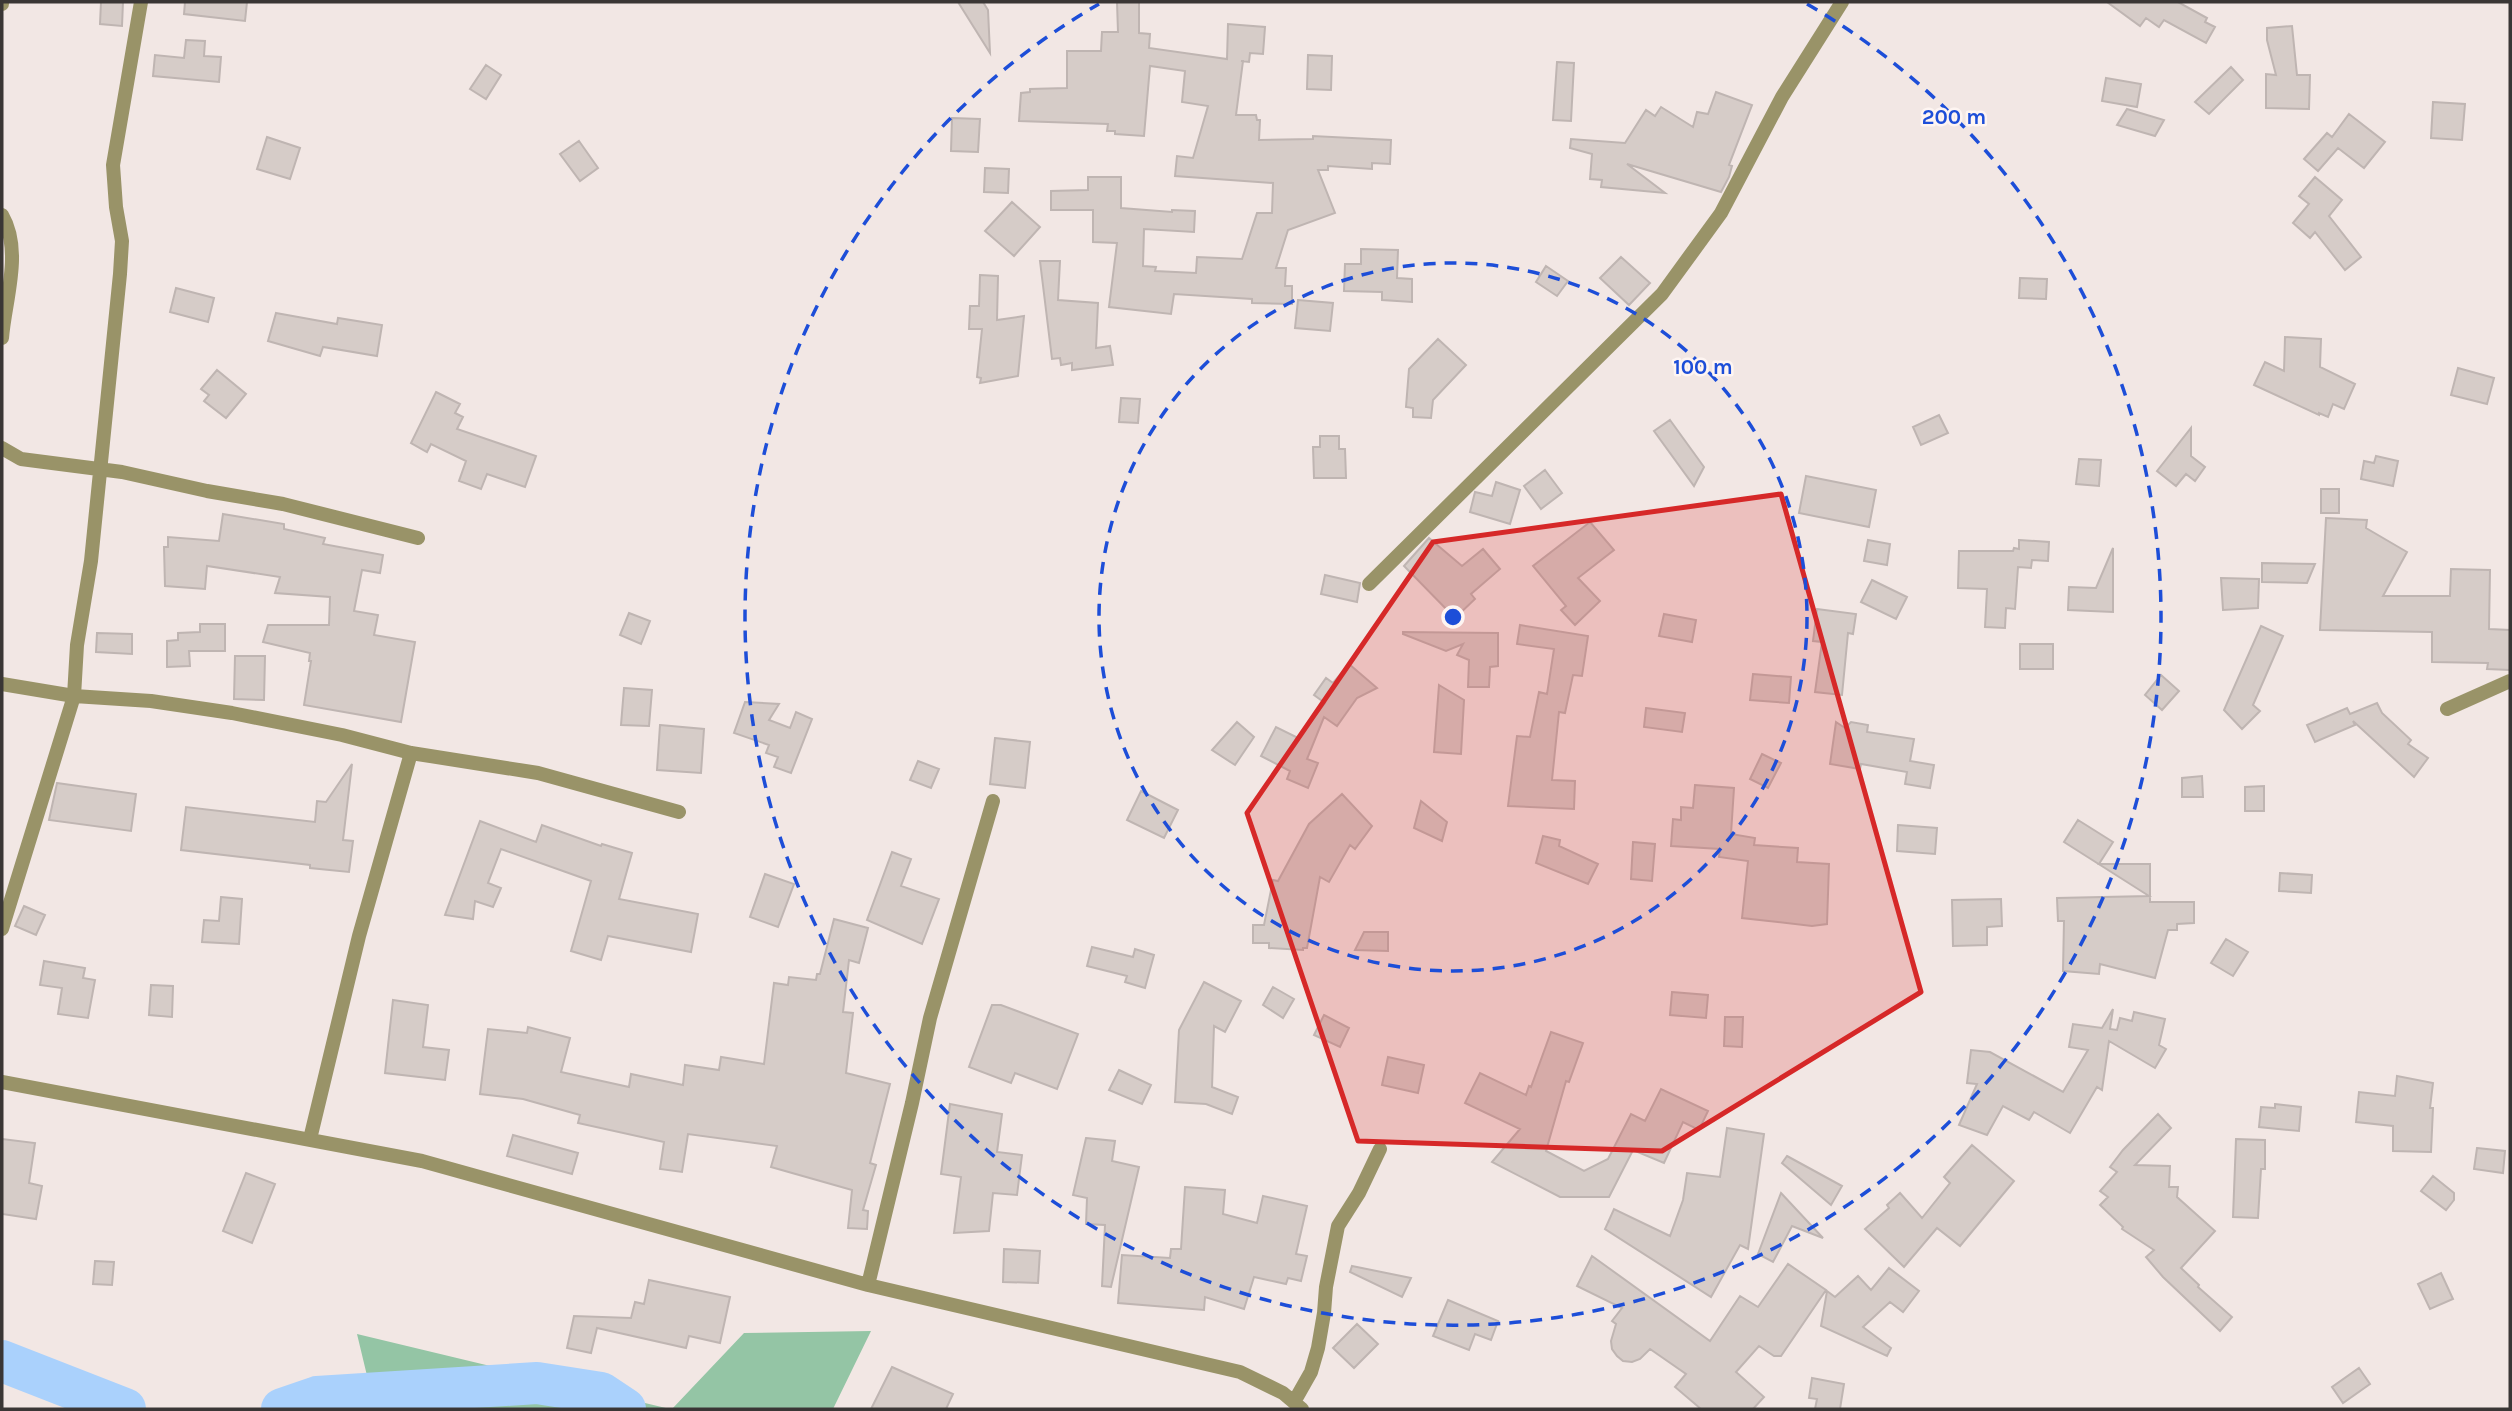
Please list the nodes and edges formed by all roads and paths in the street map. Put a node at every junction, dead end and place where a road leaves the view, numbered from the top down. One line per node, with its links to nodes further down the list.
1 (141, 2): 6 (street)
2 (1842, 2): 8 (street)
3 (2, 215): 4 (street)
4 (2, 338)
5 (2, 448): 6 (street)
6 (99, 469): 7 (street); 11 (street)
7 (418, 538)
8 (1369, 584)
9 (2510, 681): 12 (street)
10 (2, 684): 11 (street)
11 (74, 696): 13 (street); 16 (street)
12 (2447, 709)
13 (411, 753): 15 (street); 18 (street)
14 (993, 801): 20 (street)
15 (679, 812)
16 (2, 929)
17 (2, 1082): 18 (street)
18 (310, 1139): 20 (street)
19 (1380, 1149): 21 (street)
20 (868, 1284): 21 (street)
21 (1298, 1406)

